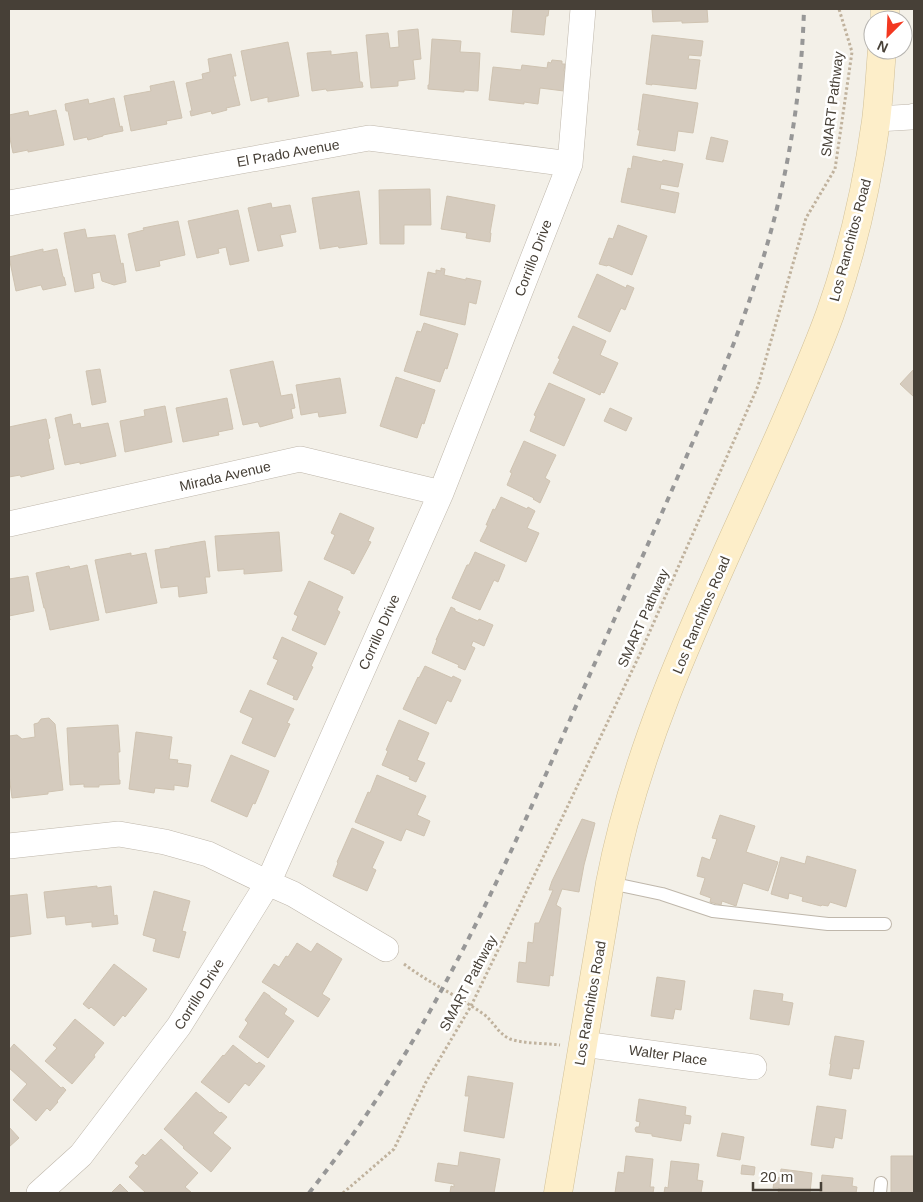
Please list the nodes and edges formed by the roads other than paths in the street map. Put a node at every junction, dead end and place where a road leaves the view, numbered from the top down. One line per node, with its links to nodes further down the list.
1 (583, 9): 5 (street, Corrillo Drive)
2 (881, 60): 4 (main road, Los Ranchitos Road)
3 (914, 116): 4 (street)
4 (877, 118): 11 (main road, Los Ranchitos Road)
5 (570, 164): 6 (street, El Prado Avenue); 7 (street, Corrillo Drive)
6 (9, 203)
7 (441, 494): 8 (street, Mirada Avenue); 10 (street, Corrillo Drive)
8 (9, 524)
9 (9, 846): 10 (street)
10 (268, 883): 13 (street); 16 (street, Corrillo Drive)
11 (610, 883): 12 (lane); 14 (main road, Los Ranchitos Road)
12 (885, 924)
13 (386, 949)
14 (582, 1049): 15 (street, Walter Place); 17 (main road, Los Ranchitos Road)
15 (754, 1066)
16 (39, 1193)
17 (558, 1193)

